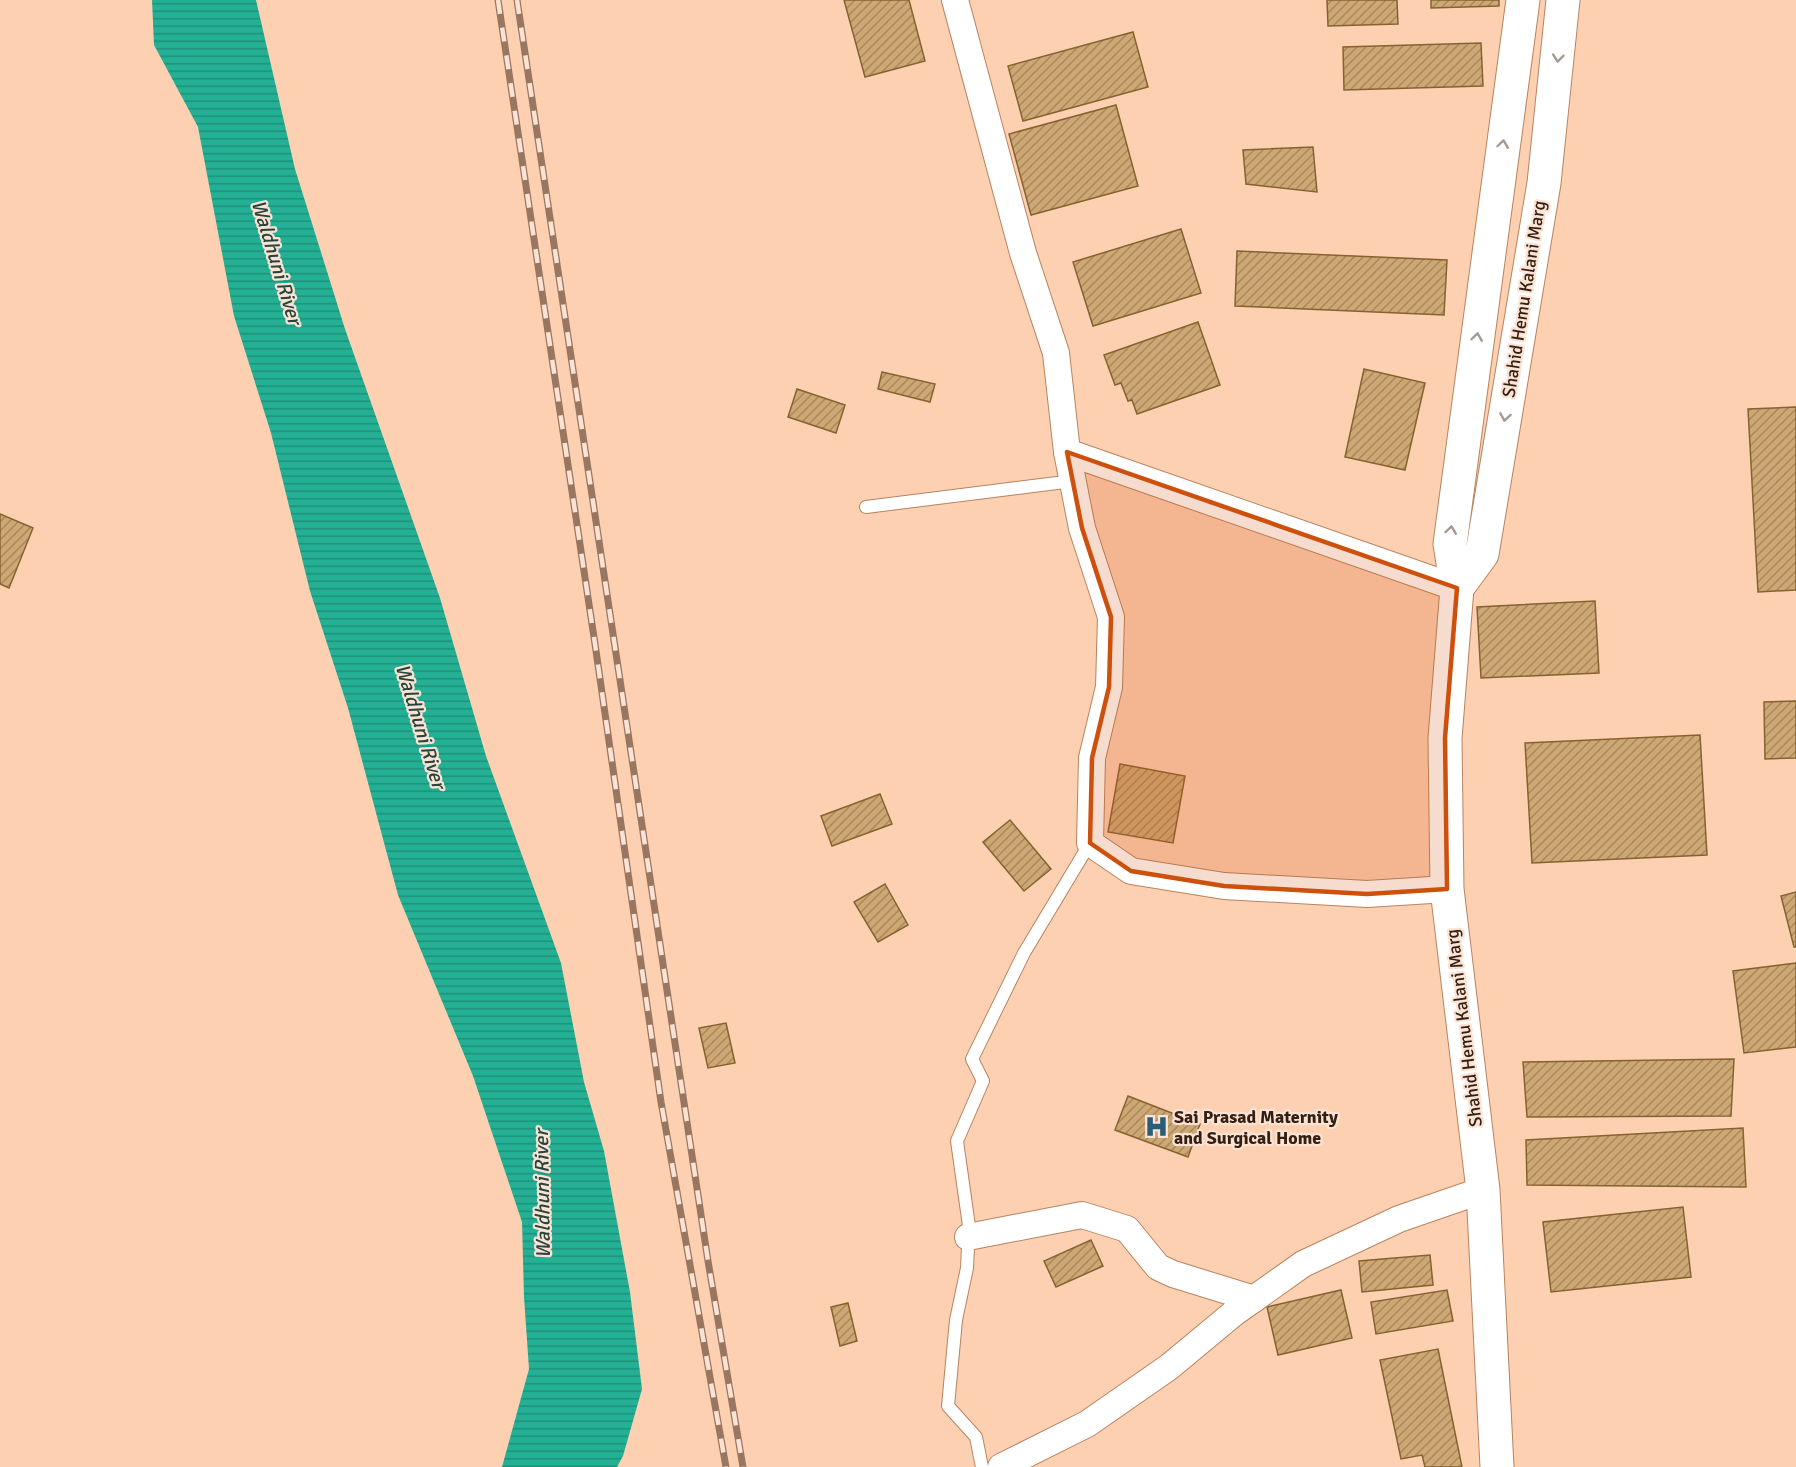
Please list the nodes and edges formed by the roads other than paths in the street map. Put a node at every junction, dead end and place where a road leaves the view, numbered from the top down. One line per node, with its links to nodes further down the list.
1 (955, 0): 4 (street)
2 (1523, 0): 7 (main road, Shahid Hemu Kalani Marg, one-way to 2)
3 (1563, 0): 7 (main road, Shahid Hemu Kalani Marg, one-way to 7)
4 (1067, 452): 5 (street); 7 (street)
5 (1073, 481): 6 (lane); 8 (street)
6 (866, 507)
7 (1457, 588): 9 (main road, Shahid Hemu Kalani Marg)
8 (1090, 843): 9 (street); 11 (lane)
9 (1447, 889): 10 (main road, Shahid Hemu Kalani Marg)
10 (1483, 1190): 12 (street); 15 (main road, Shahid Hemu Kalani Marg)
11 (968, 1237): 12 (street); 13 (lane)
12 (1254, 1299): 14 (street)
13 (982, 1467)
14 (1001, 1467)
15 (1497, 1467)

